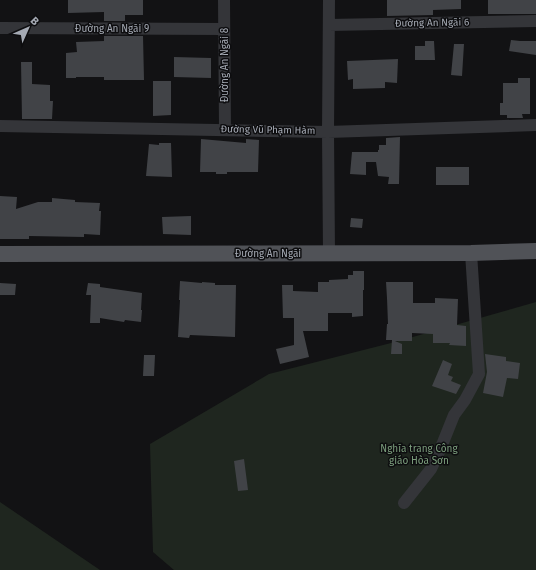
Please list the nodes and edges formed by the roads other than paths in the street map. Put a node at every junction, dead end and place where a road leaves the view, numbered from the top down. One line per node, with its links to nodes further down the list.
1 (224, 0): 6 (street, Đường An Ngãi 8)
2 (329, 0): 4 (street)
3 (536, 21): 4 (street, Đường An Ngãi 6)
4 (329, 25): 10 (street)
5 (0, 28): 6 (street, Đường An Ngãi 9)
6 (224, 29): 9 (street, Đường An Ngãi 8)
7 (536, 125): 10 (street, Đường Vũ Phạm Hàm)
8 (0, 126): 9 (street, Đường Vũ Phạm Hàm)
9 (225, 129): 10 (street, Đường Vũ Phạm Hàm)
10 (328, 132): 14 (street)
11 (536, 251): 12 (main road, Đường An Ngãi)
12 (471, 253): 14 (main road, Đường An Ngãi); 15 (street)
13 (0, 254): 14 (main road, Đường An Ngãi)
14 (329, 254)
15 (404, 503)

